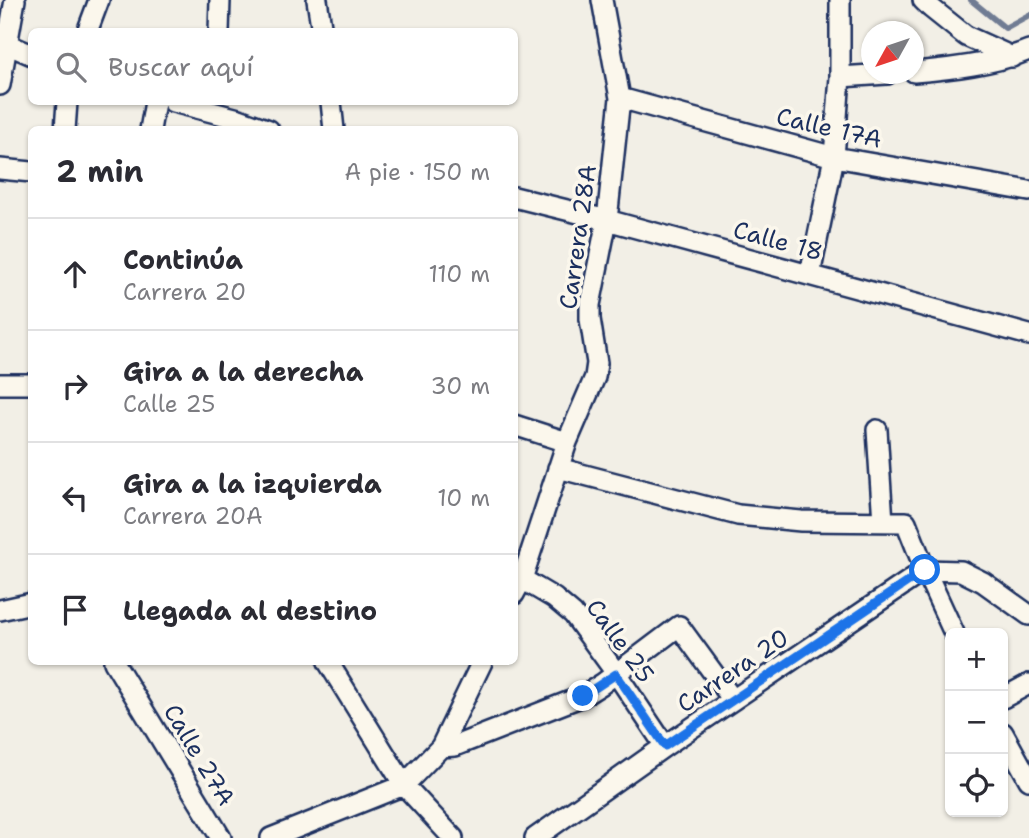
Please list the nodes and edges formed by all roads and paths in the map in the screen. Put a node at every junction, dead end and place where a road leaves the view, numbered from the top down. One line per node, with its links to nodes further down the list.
1 (15, 0): 11 (street)
2 (99, 0): 8 (street)
3 (220, 0): 9 (street)
4 (317, 0): 10 (street)
5 (602, 0): 18 (street, Carrera 28A)
6 (840, 0): 16 (street)
7 (923, 0): 13 (street)
8 (88, 28)
9 (219, 28)
10 (320, 28)
11 (4, 42): 12 (street); 17 (street)
12 (28, 53)
13 (1020, 54): 14 (street)
14 (924, 71)
15 (861, 76): 16 (street)
16 (840, 77): 28 (street)
17 (0, 85)
18 (620, 98): 28 (street, Calle 17A); 33 (street, Carrera 28A)
19 (67, 105): 25 (street)
20 (154, 105): 26 (street)
21 (182, 105): 24 (street)
22 (223, 105): 24 (street)
23 (331, 105): 27 (street)
24 (239, 124)
25 (65, 126)
26 (151, 126)
27 (334, 126)
28 (834, 157): 31 (street, Calle 17A); 34 (street)
29 (0, 169): 30 (street)
30 (28, 172)
31 (1029, 191)
32 (518, 198): 33 (street, Calle 18)
33 (607, 220): 34 (street, Calle 18); 40 (street, Carrera 28A)
34 (810, 275): 35 (street, Calle 18)
35 (1029, 335)
36 (0, 384): 37 (street)
37 (28, 384)
38 (518, 426): 40 (street)
39 (877, 430): 42 (street)
40 (567, 442): 41 (street, Carrera 28A)
41 (558, 468): 42 (street); 44 (street, Carrera 28A)
42 (883, 522): 43 (street)
43 (925, 570): 47 (street); 48 (street); 55 (street, Carrera 20)
44 (518, 587): 52 (street, Calle 25)
45 (28, 604): 46 (street)
46 (0, 610)
47 (1029, 615)
48 (952, 628)
49 (116, 665): 61 (street, Calle 27A)
50 (330, 665): 60 (street)
51 (481, 665): 58 (street)
52 (616, 674): 55 (street); 57 (street, Calle 25); 58 (street)
53 (1029, 684): 54 (street)
54 (1008, 695)
55 (733, 700): 57 (street, Carrera 20)
56 (1008, 742): 59 (street)
57 (665, 746): 64 (street, Carrera 20)
58 (441, 747): 60 (street)
59 (1029, 780)
60 (404, 785): 62 (street); 63 (street)
61 (221, 838)
62 (271, 838)
63 (453, 838)
64 (535, 838)

